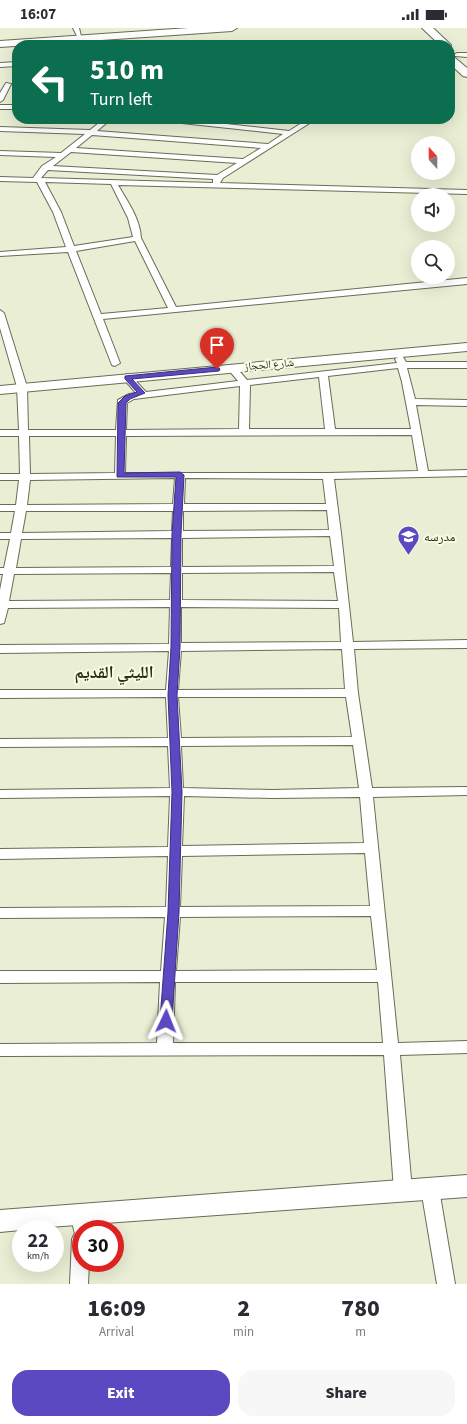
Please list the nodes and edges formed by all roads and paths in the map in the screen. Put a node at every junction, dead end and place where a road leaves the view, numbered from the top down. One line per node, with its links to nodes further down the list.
1 (230, 28): 3 (main road)
2 (417, 28): 8 (main road)
3 (174, 29): 5 (main road)
4 (430, 29): 9 (main road)
5 (80, 36): 6 (main road); 7 (main road)
6 (0, 40)
7 (40, 40)
8 (430, 40)
9 (441, 40)
10 (12, 43): 11 (main road)
11 (0, 44)
12 (456, 54): 14 (main road); 16 (main road)
13 (12, 65): 15 (street)
14 (467, 65)
15 (0, 66)
16 (467, 74)
17 (8, 84): 18 (street); 19 (street); 20 (street)
18 (12, 84)
19 (0, 85)
20 (0, 100)
21 (0, 107): 22 (street)
22 (12, 107)
23 (102, 124): 27 (street)
24 (209, 124): 28 (street)
25 (305, 124): 28 (street)
26 (0, 129): 27 (street)
27 (91, 133): 29 (street); 31 (street)
28 (289, 134): 30 (street)
29 (198, 145): 30 (street); 34 (street)
30 (269, 146): 35 (street)
31 (70, 150): 33 (street); 34 (street)
32 (0, 153): 33 (street)
33 (63, 155): 36 (street)
34 (189, 158): 35 (street)
35 (244, 161): 37 (street)
36 (45, 168): 37 (street); 39 (street)
37 (218, 177): 41 (street)
38 (0, 179): 39 (street)
39 (38, 180): 40 (street); 44 (street)
40 (113, 182): 41 (street); 43 (street)
41 (216, 185): 42 (street)
42 (467, 192)
43 (137, 238): 44 (street); 47 (street)
44 (71, 249): 45 (street); 49 (street)
45 (0, 254)
46 (467, 281): 47 (street)
47 (173, 309): 49 (street)
48 (0, 313): 58 (street)
49 (98, 317): 52 (street)
50 (467, 347): 51 (main road, شارع الحجاز)
51 (400, 359): 53 (street); 54 (main road, شارع الحجاز); 55 (street); 61 (street)
52 (115, 364)
53 (467, 365)
54 (232, 368): 56 (main road, شارع الحجاز); 57 (street)
55 (323, 375): 57 (street); 64 (street)
56 (127, 377): 58 (main road, شارع الحجاز); 60 (street)
57 (244, 383): 60 (street); 63 (street)
58 (22, 387): 59 (main road, شارع الحجاز); 66 (street)
59 (0, 390)
60 (142, 393): 67 (street)
61 (411, 402): 62 (street); 65 (street)
62 (467, 403)
63 (244, 432): 64 (street); 67 (street)
64 (330, 432): 65 (street)
65 (415, 432): 70 (street)
66 (24, 433): 67 (street); 68 (street); 75 (street)
67 (120, 433): 72 (street)
68 (0, 434)
69 (467, 473): 70 (street)
70 (424, 474): 73 (street)
71 (180, 475): 72 (street); 73 (street); 76 (street)
72 (120, 476): 75 (street)
73 (328, 476): 77 (street)
74 (0, 477): 75 (street)
75 (25, 477): 79 (street)
76 (178, 507): 77 (street); 79 (street); 81 (street)
77 (332, 507): 80 (street)
78 (0, 508): 79 (street)
79 (21, 508): 83 (street)
80 (336, 533): 81 (street); 85 (street)
81 (177, 534): 83 (street); 84 (street)
82 (0, 536): 83 (street)
83 (15, 536): 86 (street)
84 (176, 569): 85 (street); 86 (street); 87 (street)
85 (340, 569): 89 (street)
86 (5, 571): 88 (street)
87 (176, 603): 88 (street); 89 (street); 93 (street)
88 (1, 605): 90 (street)
89 (344, 605): 92 (street)
90 (0, 621)
91 (467, 644): 92 (street)
92 (348, 645): 93 (street); 95 (street)
93 (175, 647): 94 (street); 97 (street)
94 (0, 649)
95 (352, 693): 97 (street); 98 (street)
96 (0, 694): 97 (street)
97 (172, 695): 100 (street)
98 (359, 741): 100 (street); 103 (street)
99 (0, 743): 100 (street)
100 (174, 743): 102 (street)
101 (467, 791): 103 (street)
102 (177, 792): 103 (street); 104 (street); 106 (street)
103 (366, 792): 105 (street)
104 (0, 794)
105 (371, 848): 106 (street); 108 (street)
106 (174, 852): 107 (street); 109 (street)
107 (0, 854)
108 (378, 910): 109 (street); 111 (street)
109 (173, 912): 110 (street); 113 (street)
110 (0, 913)
111 (385, 976): 113 (street); 115 (street)
112 (0, 977): 113 (street)
113 (168, 977): 117 (street)
114 (467, 1047): 115 (street)
115 (390, 1048): 117 (street); 120 (street)
116 (0, 1050): 117 (street)
117 (165, 1050)
118 (467, 1186): 119 (main road)
119 (430, 1189): 120 (main road); 126 (street)
120 (403, 1190): 121 (main road)
121 (92, 1220)
122 (0, 1221): 123 (main road)
123 (72, 1221)
124 (80, 1272): 125 (street)
125 (79, 1284)
126 (446, 1284)

